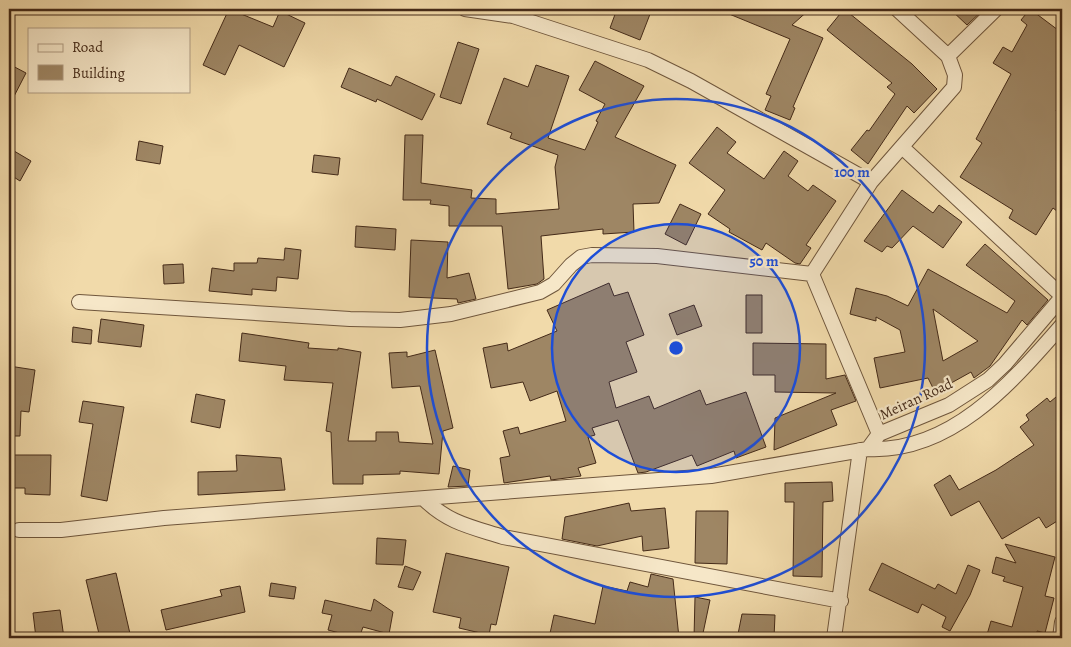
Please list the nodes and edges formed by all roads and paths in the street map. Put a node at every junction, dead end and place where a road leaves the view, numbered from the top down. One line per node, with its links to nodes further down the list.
1 (465, 9): 4 (street)
2 (897, 9): 5 (street)
3 (996, 9): 5 (street)
4 (515, 12): 7 (street)
5 (948, 56): 6 (street)
6 (902, 147): 7 (street); 9 (street)
7 (871, 182): 8 (street)
8 (812, 274): 10 (street); 12 (street)
9 (1062, 297): 12 (street, Meiran Road)
10 (79, 302)
11 (1062, 325): 13 (street)
12 (879, 434): 13 (street, Meiran Road)
13 (864, 450): 14 (street); 16 (street)
14 (424, 499): 15 (street); 16 (street)
15 (19, 530)
16 (841, 601): 18 (street)
17 (1062, 622): 19 (street)
18 (834, 638)
19 (1060, 638)

